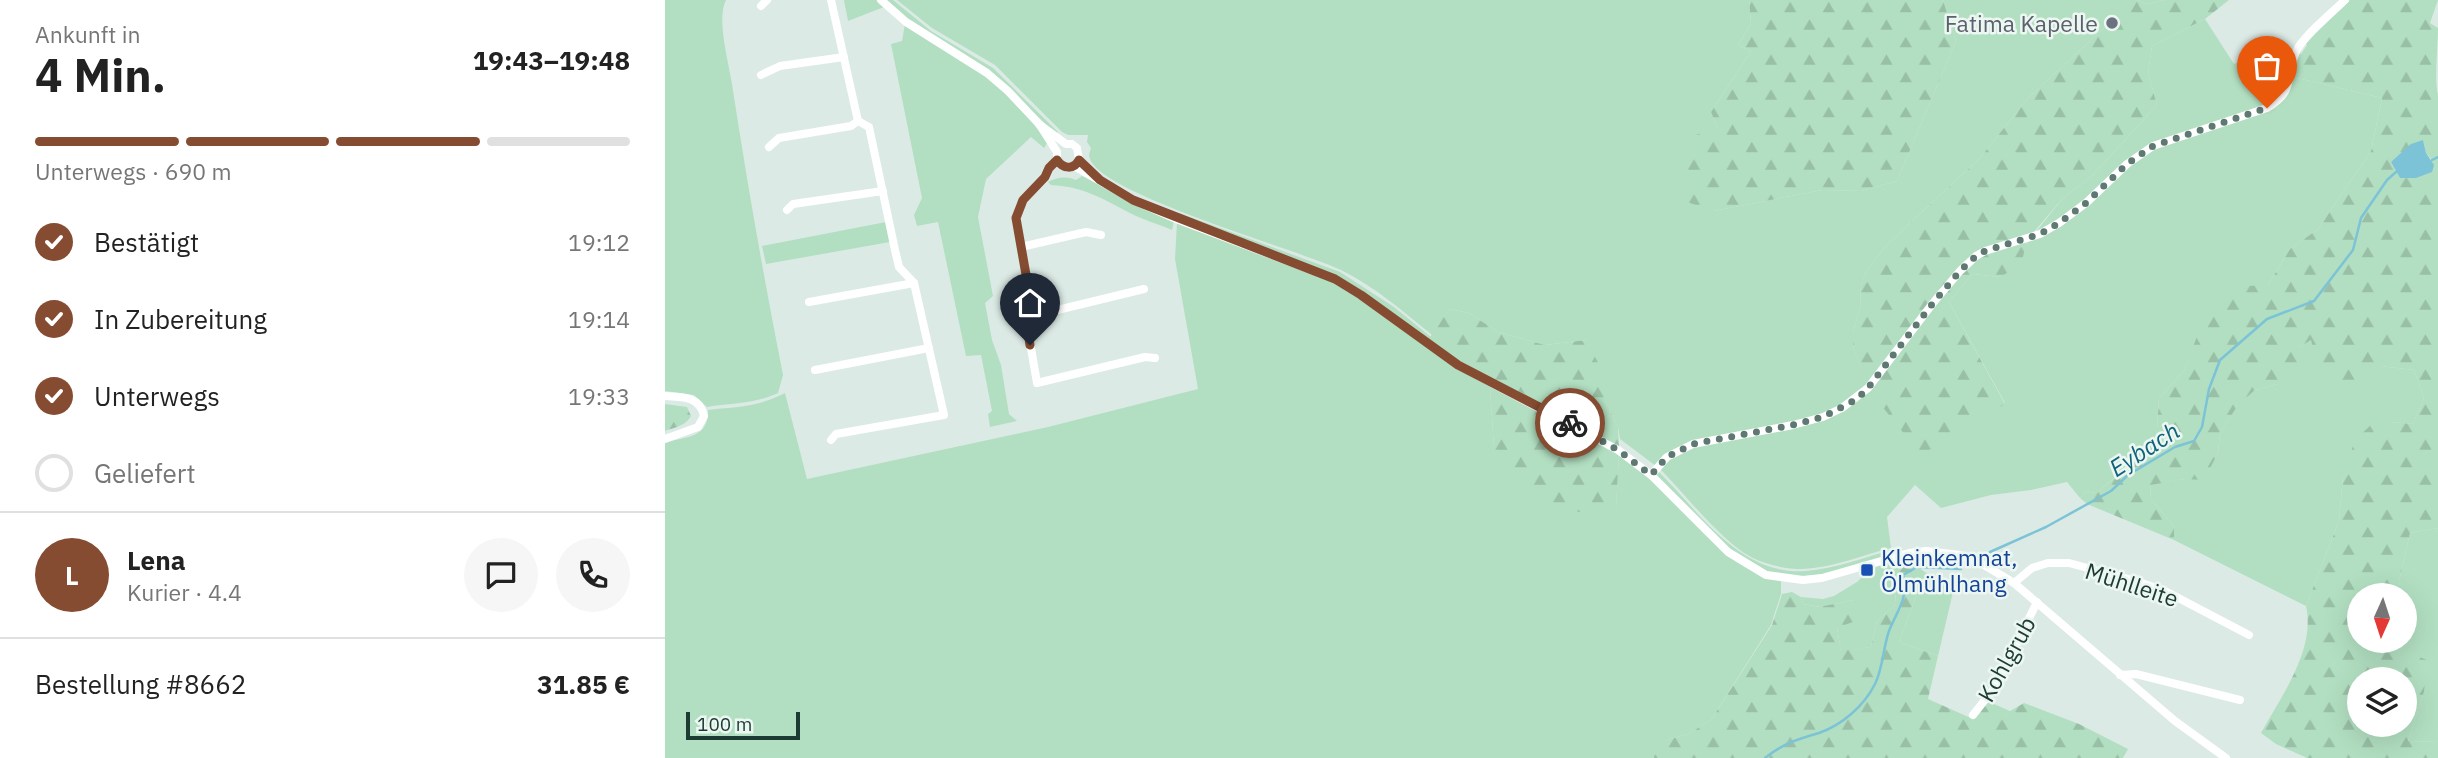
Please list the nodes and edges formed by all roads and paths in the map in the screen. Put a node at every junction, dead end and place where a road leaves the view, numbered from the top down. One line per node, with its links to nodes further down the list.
1 (831, 0): 4 (street)
2 (881, 0): 7 (street)
3 (2345, 0): 26 (street)
4 (844, 57): 5 (street); 6 (street)
5 (761, 75)
6 (858, 121): 9 (street); 12 (street)
7 (1040, 125): 8 (street); 10 (street)
8 (1066, 144): 10 (street); 11 (street)
9 (769, 147)
10 (1059, 160): 11 (street); 15 (street)
11 (1077, 163): 26 (street)
12 (883, 191): 13 (street); 16 (street)
13 (787, 211)
14 (1101, 235): 15 (street)
15 (1021, 247): 19 (street)
16 (915, 283): 18 (street); 20 (street)
17 (1144, 289): 19 (street)
18 (809, 302)
19 (1028, 315): 21 (street)
20 (929, 348): 22 (street); 25 (street)
21 (1154, 358)
22 (815, 370)
23 (665, 396): 24 (street)
24 (665, 439)
25 (831, 440)
26 (1651, 475): 27 (street)
27 (2014, 583): 28 (street); 29 (street, Mühlleite)
28 (2037, 602): 30 (street); 32 (street, Kohlgrub)
29 (2249, 635)
30 (2120, 675): 31 (street); 33 (street)
31 (2240, 700)
32 (1973, 715)
33 (2226, 758)

